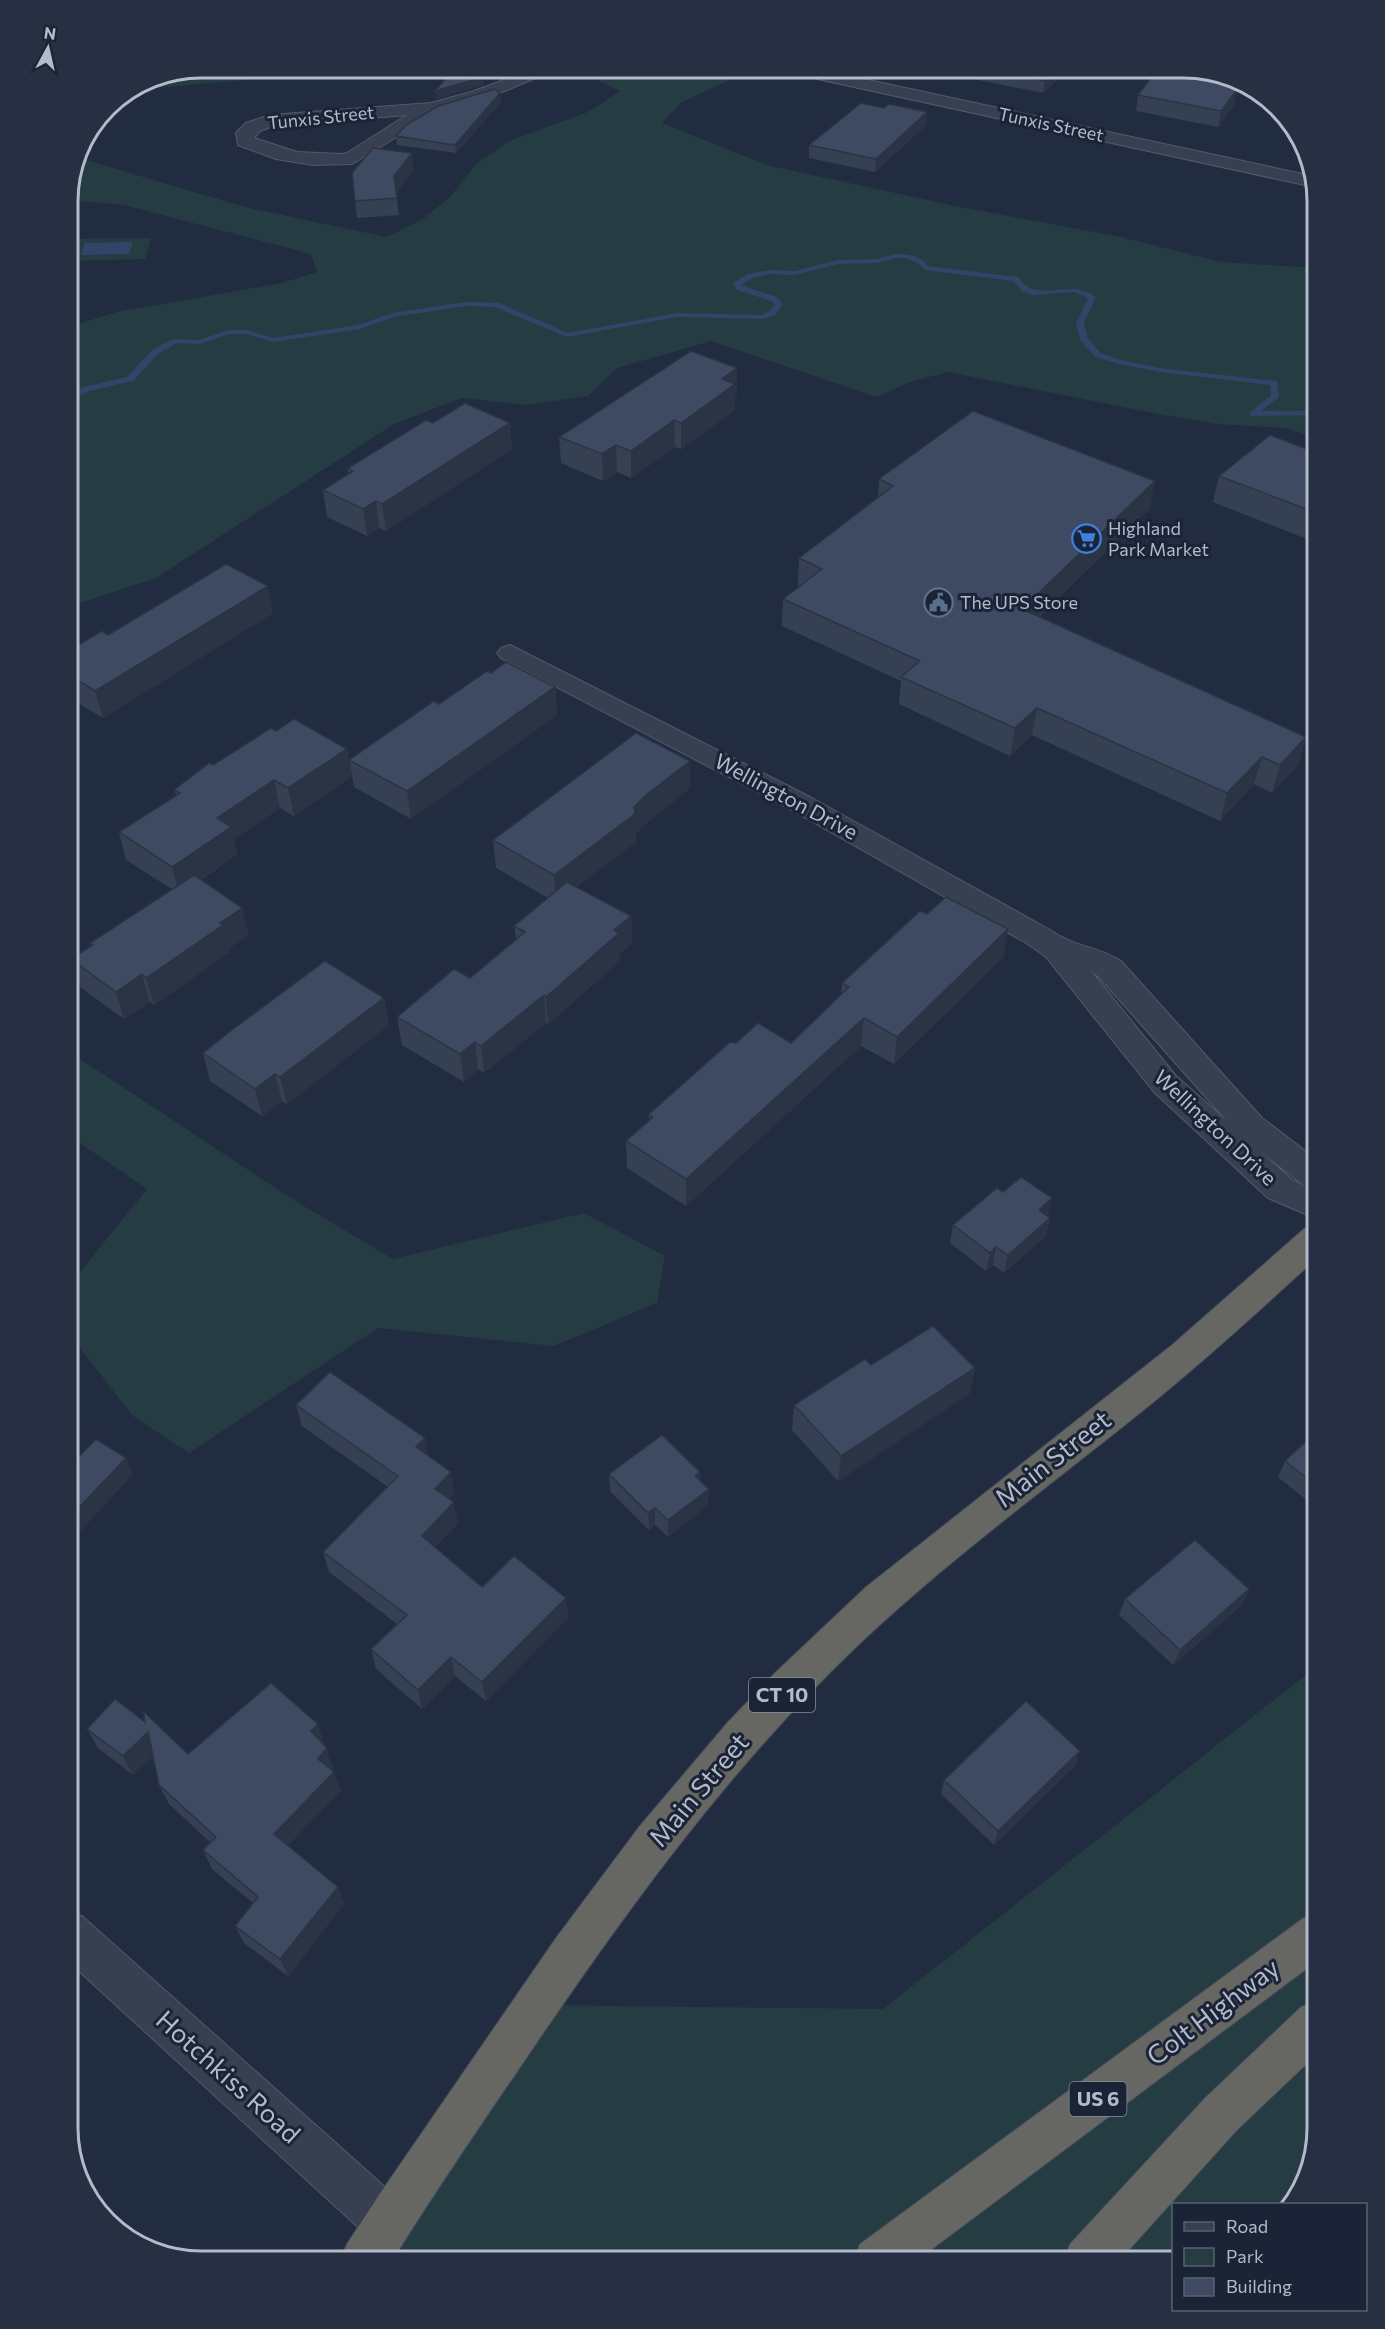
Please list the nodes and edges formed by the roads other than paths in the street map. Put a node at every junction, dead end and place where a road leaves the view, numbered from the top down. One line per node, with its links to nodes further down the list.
1 (521, 78): 3 (street, Tunxis Street)
2 (836, 78): 4 (street, Tunxis Street)
3 (432, 108): 3 (street, Tunxis Street)
4 (1305, 180)
5 (510, 653): 6 (street, Wellington Drive)
6 (1057, 950): 7 (street, Wellington Drive); 8 (street, Wellington Drive)
7 (1307, 1169)
8 (1307, 1201)
9 (1307, 1247): 13 (highway, Main Street / CT 10)
10 (78, 1941): 13 (street, Hotchkiss Road)
11 (1307, 1941): 15 (highway, Colt Highway / US 6)
12 (1307, 2032): 16 (highway)
13 (388, 2222): 14 (highway, Main Street / CT 10)
14 (370, 2251)
15 (890, 2251)
16 (1096, 2251)

